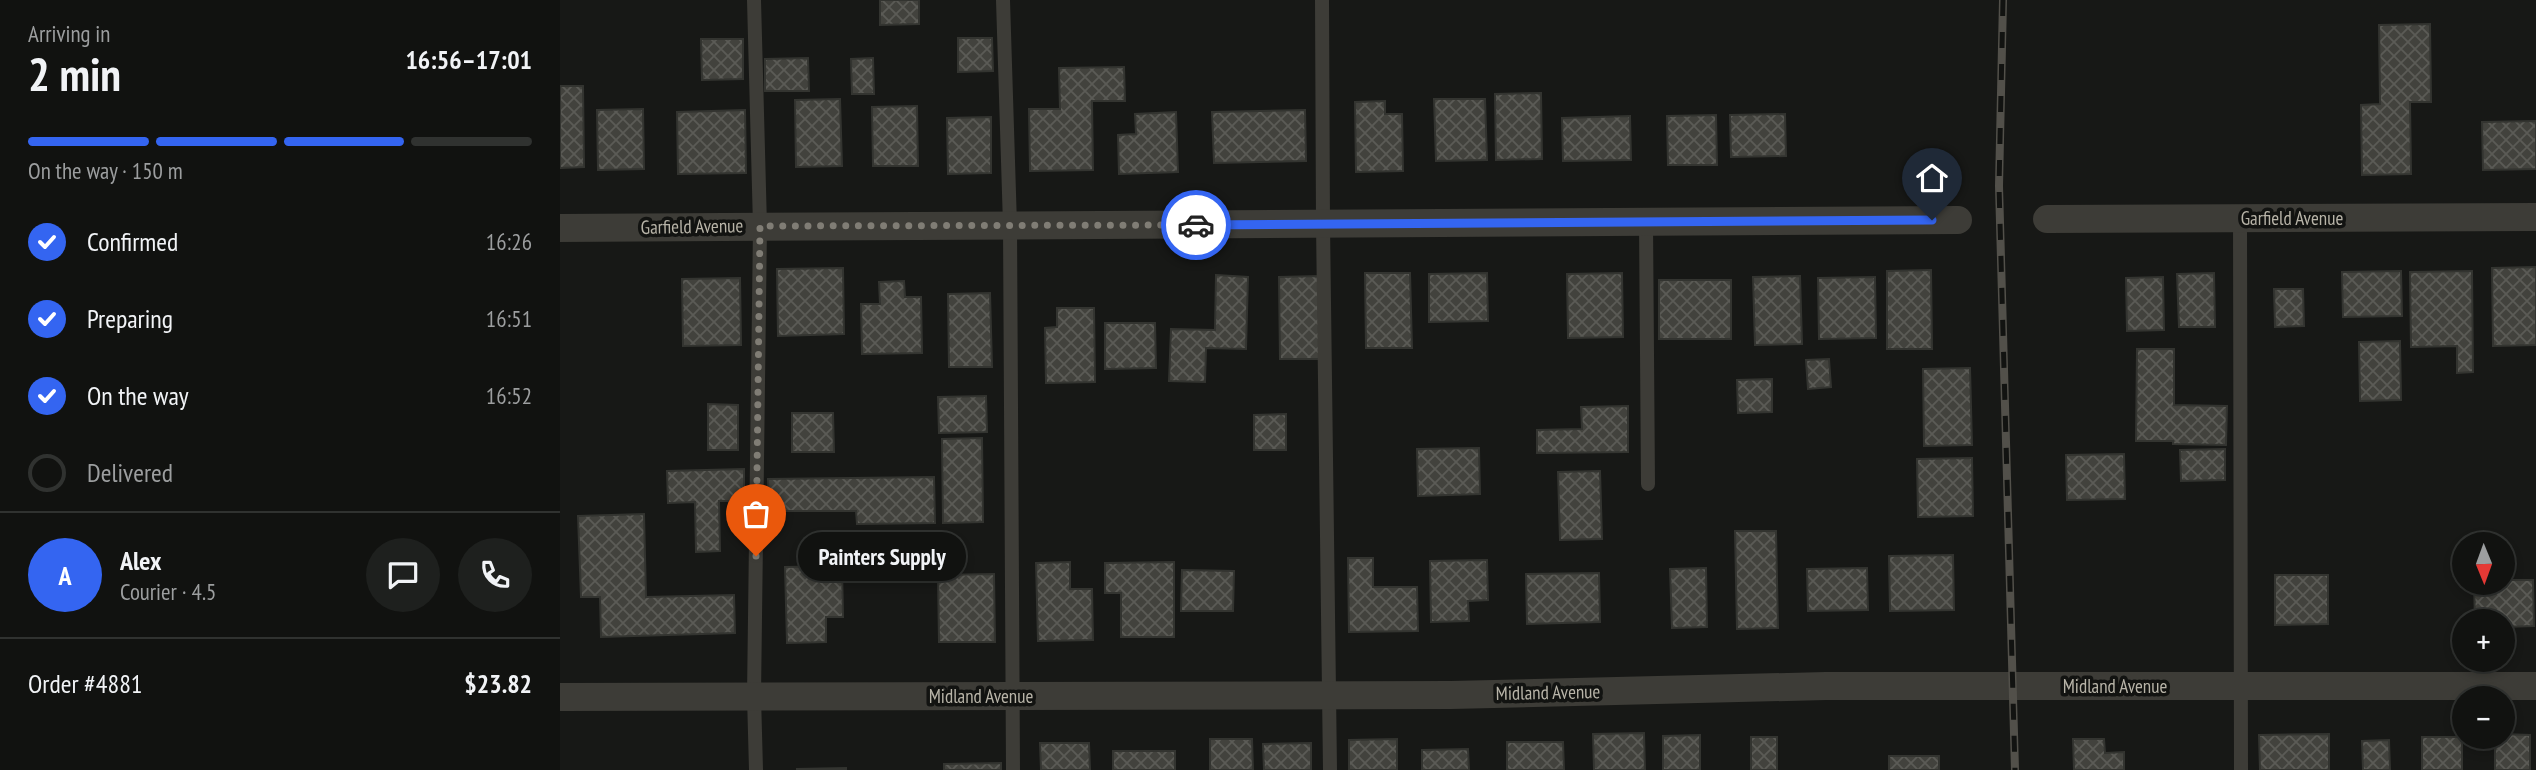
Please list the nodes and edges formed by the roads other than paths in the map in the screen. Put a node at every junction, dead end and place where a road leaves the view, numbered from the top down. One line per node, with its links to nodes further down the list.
1 (754, 0): 11 (lane)
2 (1003, 0): 10 (lane)
3 (1322, 0): 9 (lane)
4 (2536, 217): 5 (street, Garfield Avenue)
5 (2240, 218): 6 (street, Garfield Avenue); 14 (lane)
6 (2047, 219)
7 (1958, 220): 8 (street, Garfield Avenue)
8 (1646, 222): 9 (street, Garfield Avenue); 13 (lane)
9 (1323, 224): 10 (street, Garfield Avenue); 16 (lane)
10 (1010, 225): 11 (street, Garfield Avenue); 18 (lane)
11 (760, 226): 12 (street, Garfield Avenue); 17 (lane)
12 (560, 228)
13 (1648, 484)
14 (2242, 685): 15 (street, Midland Avenue); 16 (street, Midland Avenue); 23 (lane)
15 (2536, 686)
16 (1330, 695): 18 (street, Midland Avenue); 22 (lane)
17 (754, 696): 18 (street, Midland Avenue); 19 (street, Midland Avenue); 20 (lane)
18 (1013, 696): 21 (lane)
19 (560, 698)
20 (756, 770)
21 (1013, 770)
22 (1330, 770)
23 (2241, 770)

